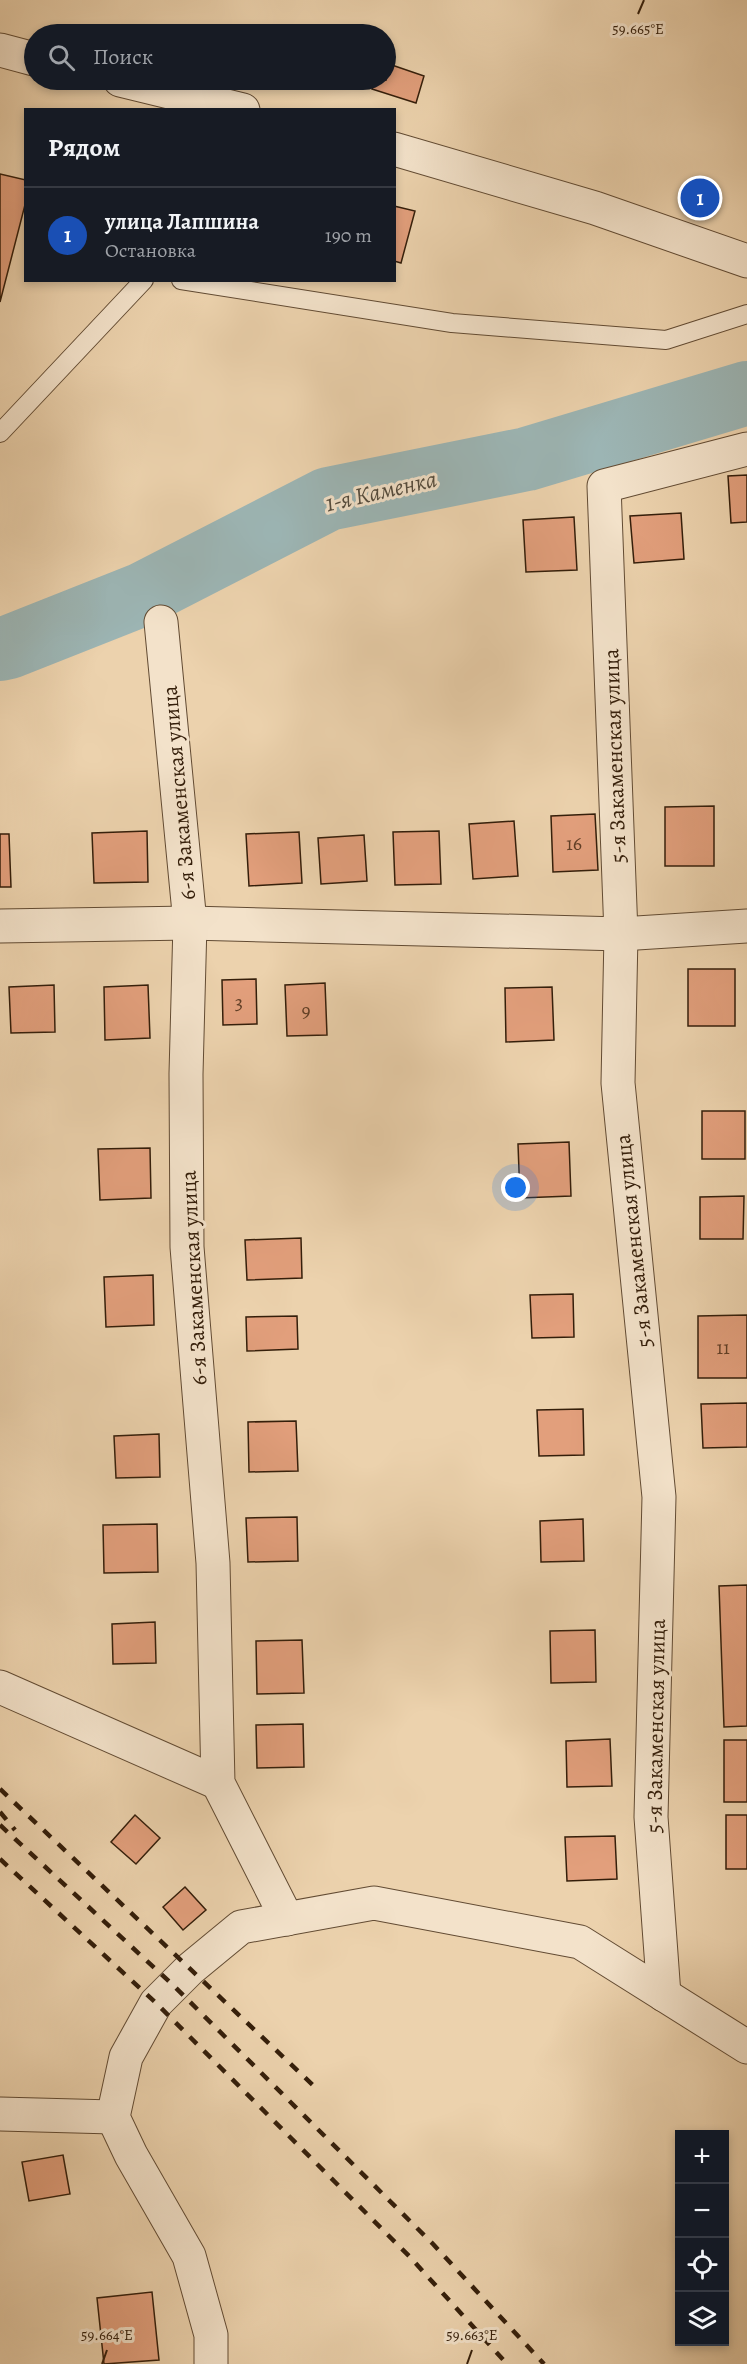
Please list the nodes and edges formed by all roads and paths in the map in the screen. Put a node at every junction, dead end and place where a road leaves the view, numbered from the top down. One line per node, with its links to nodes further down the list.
1 (0, 50): 2 (street)
2 (24, 56)
3 (161, 90): 4 (street)
4 (235, 108)
5 (396, 150): 6 (street)
6 (747, 261)
7 (142, 282): 10 (lane)
8 (194, 282): 9 (lane)
9 (747, 314)
10 (0, 433)
11 (747, 449): 16 (street, 5-я Закаменская улица)
12 (161, 622): 13 (street, 6-я Закаменская улица)
13 (190, 923): 14 (street); 16 (street); 18 (street, 6-я Закаменская улица)
14 (0, 926)
15 (747, 926): 16 (street)
16 (621, 934): 20 (street, 5-я Закаменская улица)
17 (0, 1688): 18 (street)
18 (218, 1783): 19 (street, 6-я Закаменская улица)
19 (287, 1919): 20 (street); 23 (street)
20 (664, 1995): 21 (street)
21 (747, 2047)
22 (0, 2115): 23 (street)
23 (113, 2117): 24 (street)
24 (211, 2364)

